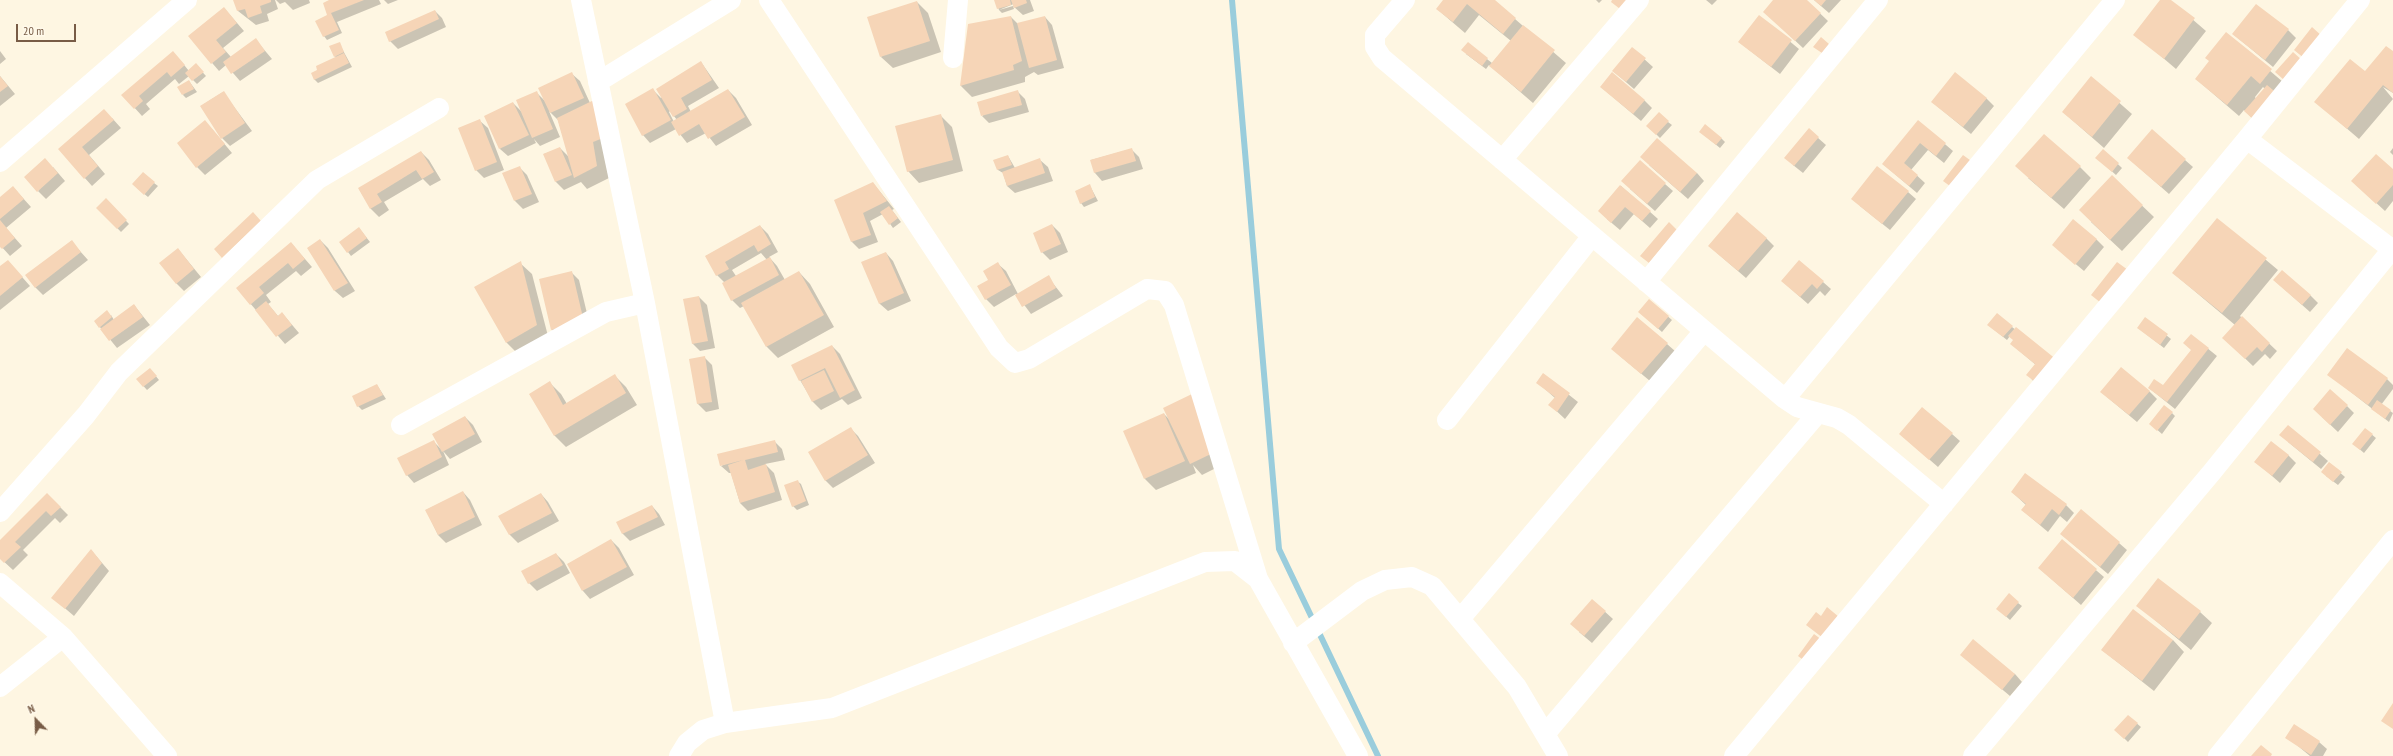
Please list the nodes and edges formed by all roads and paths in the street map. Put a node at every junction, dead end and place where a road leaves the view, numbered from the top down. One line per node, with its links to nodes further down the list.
1 (187, 0): 16 (street)
2 (581, 0): 12 (street)
3 (730, 0): 12 (street)
4 (769, 0): 29 (street)
5 (958, 0): 11 (street)
6 (1405, 0): 15 (street)
7 (1639, 0): 15 (street)
8 (1878, 0): 19 (street)
9 (2115, 0): 22 (street)
10 (2360, 0): 14 (street)
11 (953, 58)
12 (598, 82): 20 (street)
13 (439, 108): 27 (street)
14 (2247, 139): 18 (street); 26 (street)
15 (1502, 160): 17 (street)
16 (0, 162)
17 (1592, 236): 19 (street); 24 (street)
18 (2393, 249): 42 (street)
19 (1646, 282): 21 (street)
20 (645, 303): 25 (street); 35 (street)
21 (1704, 331): 22 (street); 31 (street)
22 (1785, 399): 23 (street)
23 (1818, 413): 26 (street); 36 (street)
24 (1447, 420)
25 (401, 425)
26 (1944, 504): 41 (street)
27 (0, 512)
28 (2393, 540): 43 (street)
29 (1258, 579): 33 (street); 35 (street)
30 (0, 583): 32 (street)
31 (1460, 619): 33 (street); 36 (street)
32 (63, 637): 34 (street); 37 (street)
33 (1293, 643): 39 (street)
34 (0, 687)
35 (725, 723): 38 (street)
36 (1546, 733): 40 (street)
37 (167, 756)
38 (679, 756)
39 (1358, 756)
40 (1558, 756)
41 (1734, 756)
42 (1973, 756)
43 (2218, 756)

